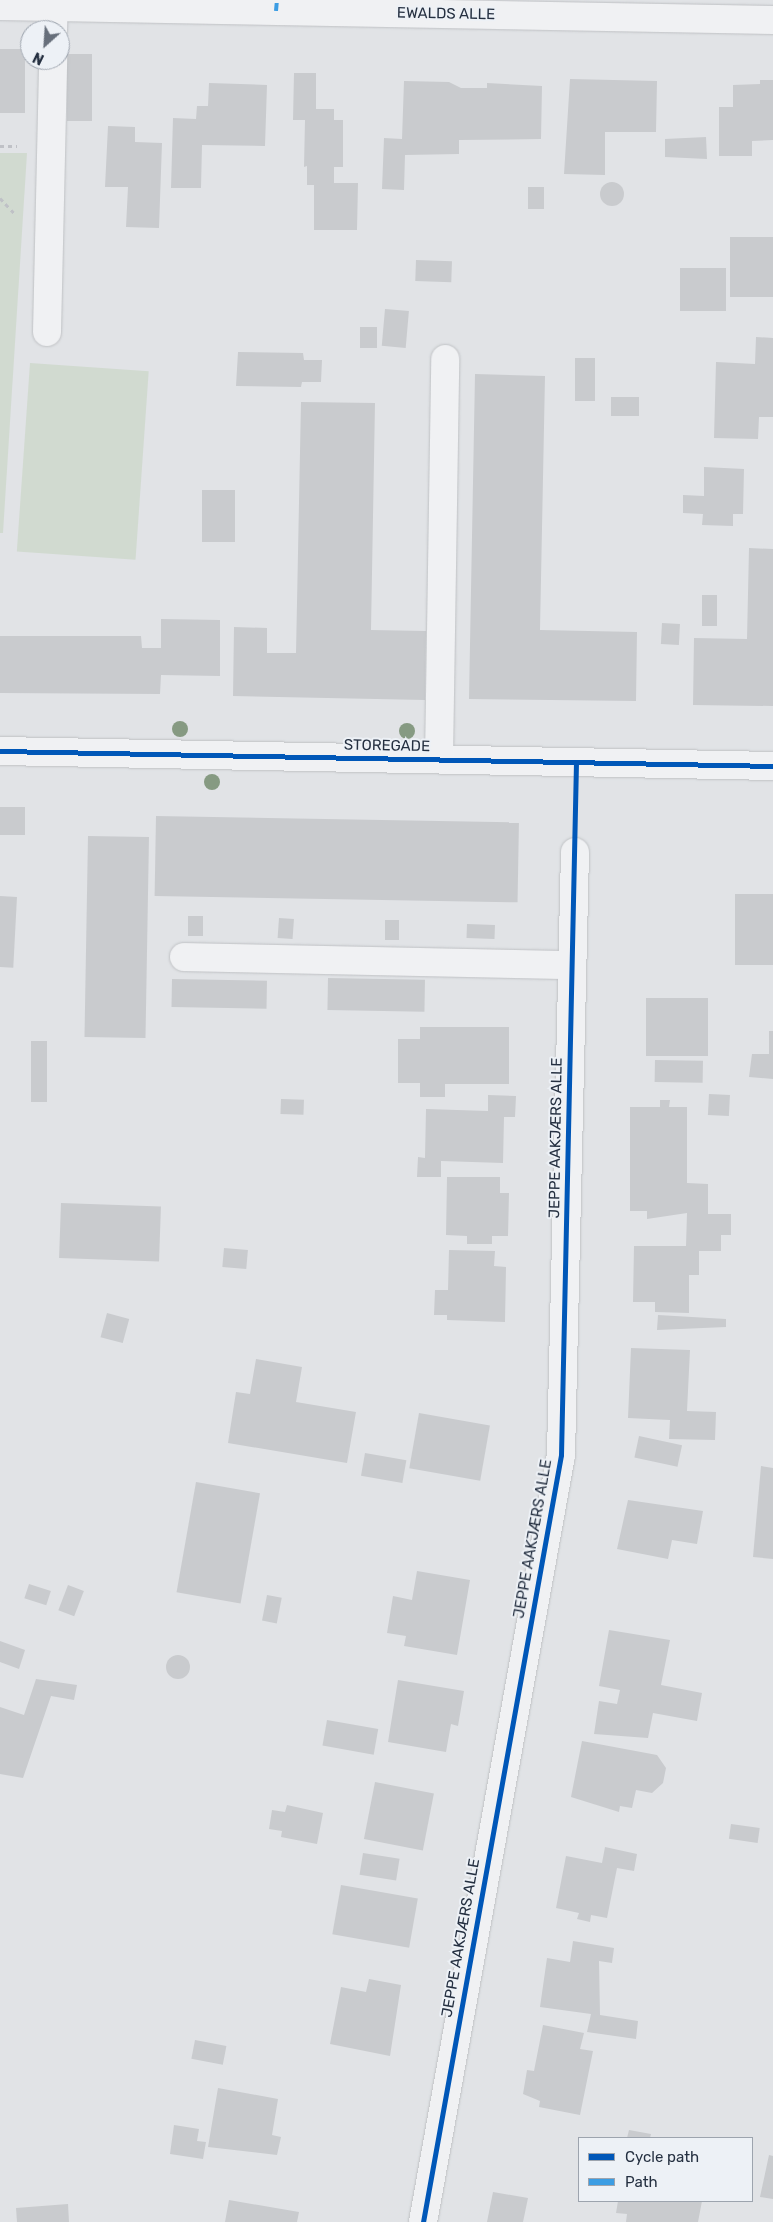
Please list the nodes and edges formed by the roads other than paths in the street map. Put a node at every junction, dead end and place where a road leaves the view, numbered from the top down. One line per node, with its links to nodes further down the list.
1 (0, 6): 3 (street, EWALDS ALLE)
2 (366, 6): 3 (street, EWALDS ALLE); 4 (street, EWALDS ALLE)
3 (53, 18)
4 (773, 20)
5 (53, 70): 6 (street)
6 (47, 332)
7 (446, 359): 9 (street, STOREGADE)
8 (0, 751): 9 (street, STOREGADE)
9 (439, 759): 10 (street, STOREGADE)
10 (773, 766)
11 (574, 852): 13 (street, JEPPE AAKJÆRS ALLE)
12 (184, 957): 13 (street)
13 (572, 965): 14 (street, JEPPE AAKJÆRS ALLE)
14 (423, 2222)

